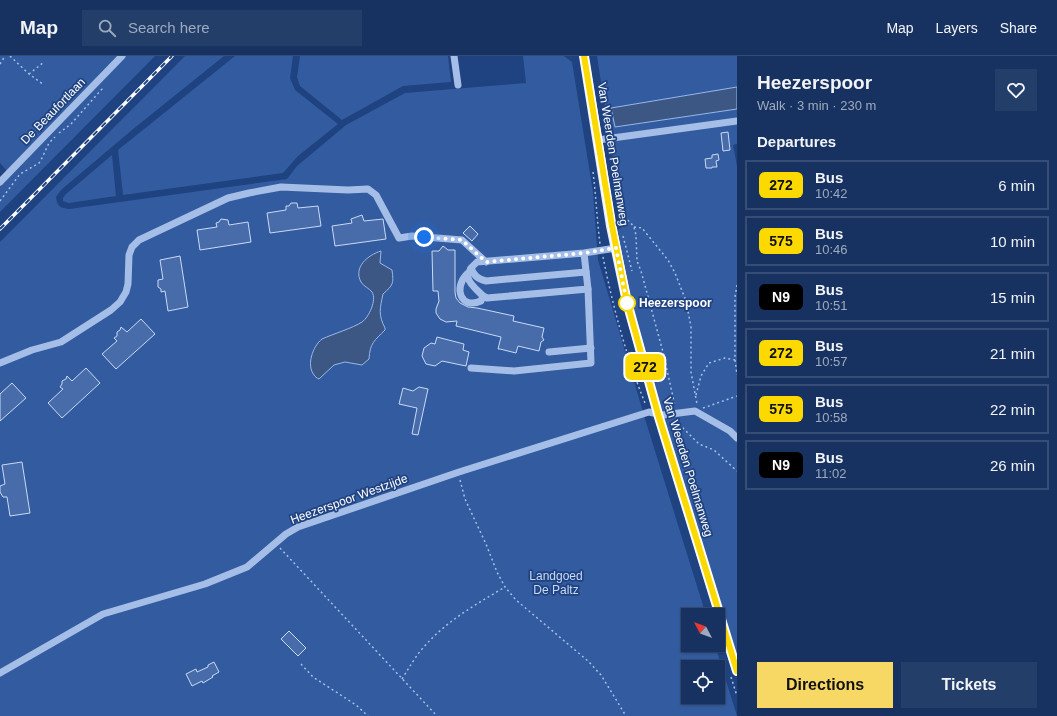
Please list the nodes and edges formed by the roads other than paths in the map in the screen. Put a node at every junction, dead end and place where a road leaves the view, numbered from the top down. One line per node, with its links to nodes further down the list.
1 (122, 56): 7 (street, De Beaufortlaan)
2 (454, 56): 4 (street)
3 (584, 56): 6 (main road, Van Weerden Poelmanweg)
4 (458, 85)
5 (737, 120): 6 (street)
6 (598, 140): 8 (main road, Van Weerden Poelmanweg)
7 (0, 182)
8 (616, 248): 9 (street); 19 (main road, Van Weerden Poelmanweg)
9 (584, 253): 10 (street); 12 (street)
10 (486, 262): 11 (street); 17 (street)
11 (469, 271): 12 (street); 14 (street); 14 (street)
12 (586, 272): 13 (street)
13 (588, 289): 14 (street); 15 (street)
14 (483, 296)
15 (591, 348): 16 (street); 18 (street)
16 (549, 352)
17 (0, 363)
18 (471, 368)
19 (653, 413): 20 (street, Heezerspoor Westzijde); 21 (main road, Van Weerden Poelmanweg); 22 (street, Heezerspoor Westzijde)
20 (737, 438)
21 (737, 671)
22 (0, 673)

